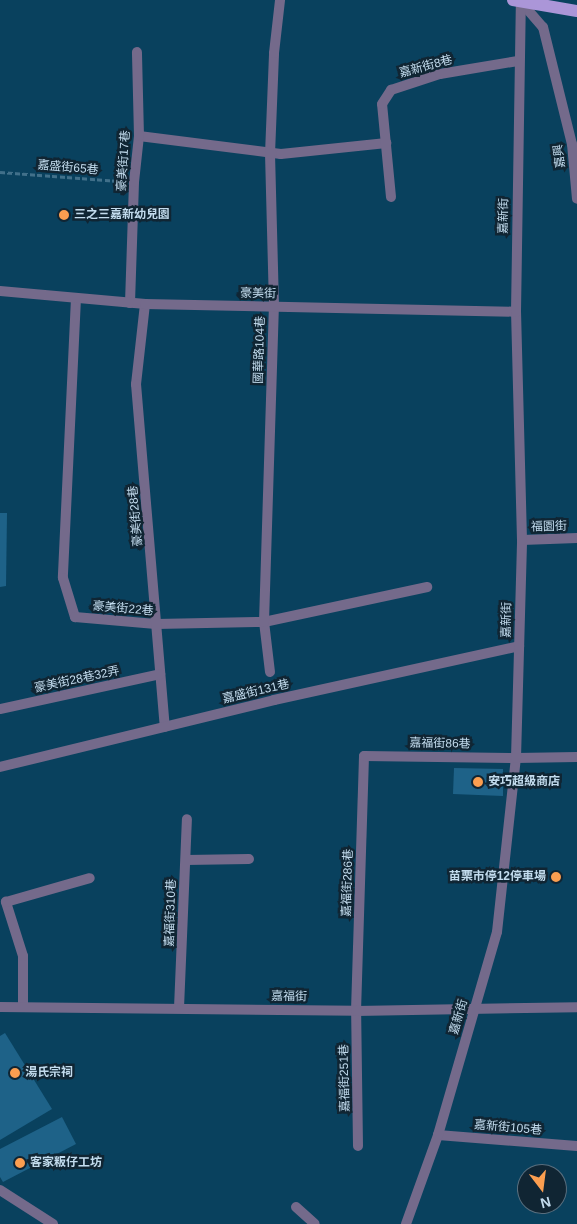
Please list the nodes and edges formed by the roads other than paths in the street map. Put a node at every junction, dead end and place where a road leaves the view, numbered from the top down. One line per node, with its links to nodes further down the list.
1 (280, 0): 8 (street, 國華路104巷)
2 (518, 1): 3 (main road); 5 (street, 嘉新街); 10 (street, 嘉興)
3 (577, 11)
4 (137, 52): 6 (street, 豪美街17巷)
5 (518, 61): 7 (street, 嘉新街8巷); 16 (street, 嘉新街)
6 (139, 136): 8 (street); 13 (street, 豪美街17巷)
7 (386, 143): 8 (street); 9 (street, 嘉新街8巷)
8 (270, 154): 15 (street, 國華路104巷)
9 (391, 197)
10 (577, 199)
11 (0, 291): 12 (street, 豪美街)
12 (76, 298): 13 (street, 豪美街); 21 (street, 豪美街22巷)
13 (130, 303): 14 (street, 豪美街)
14 (145, 304): 15 (street, 豪美街); 21 (street, 豪美街28巷)
15 (274, 306): 16 (street, 豪美街); 20 (street, 國華路104巷)
16 (516, 312): 18 (street, 嘉新街)
17 (577, 538): 18 (street, 福園街)
18 (522, 540): 22 (street, 嘉新街)
19 (426, 587): 20 (street, 豪美街22巷)
20 (264, 622): 21 (street, 豪美街22巷); 23 (street, 國華路104巷)
21 (156, 624): 24 (street, 豪美街28巷)
22 (519, 646): 26 (street, 嘉盛街131巷); 29 (street, 嘉新街)
23 (270, 672)
24 (160, 674): 25 (street, 豪美街28巷32弄); 26 (street, 豪美街28巷)
25 (0, 710)
26 (165, 727): 30 (street, 嘉盛街131巷)
27 (364, 756): 29 (street, 嘉福街86巷); 40 (street, 嘉福街286巷)
28 (577, 757): 29 (street, 嘉福街86巷)
29 (516, 758): 39 (street, 嘉新街)
30 (0, 767)
31 (187, 819): 33 (street, 嘉福街310巷)
32 (248, 859): 33 (street)
33 (186, 860): 38 (street, 嘉福街310巷)
34 (90, 878): 36 (street)
35 (0, 1007): 36 (street, 嘉福街)
36 (23, 1007): 38 (street, 嘉福街)
37 (577, 1007): 39 (street, 嘉福街)
38 (179, 1008): 40 (street, 嘉福街)
39 (474, 1008): 40 (street, 嘉福街); 41 (street, 嘉新街)
40 (356, 1010): 42 (street, 嘉福街251巷)
41 (438, 1135): 43 (street, 嘉新街105巷); 48 (street, 嘉新街)
42 (358, 1146)
43 (577, 1146)
44 (0, 1190): 46 (street)
45 (296, 1207): 47 (street)
46 (53, 1224)
47 (314, 1224)
48 (406, 1224)

